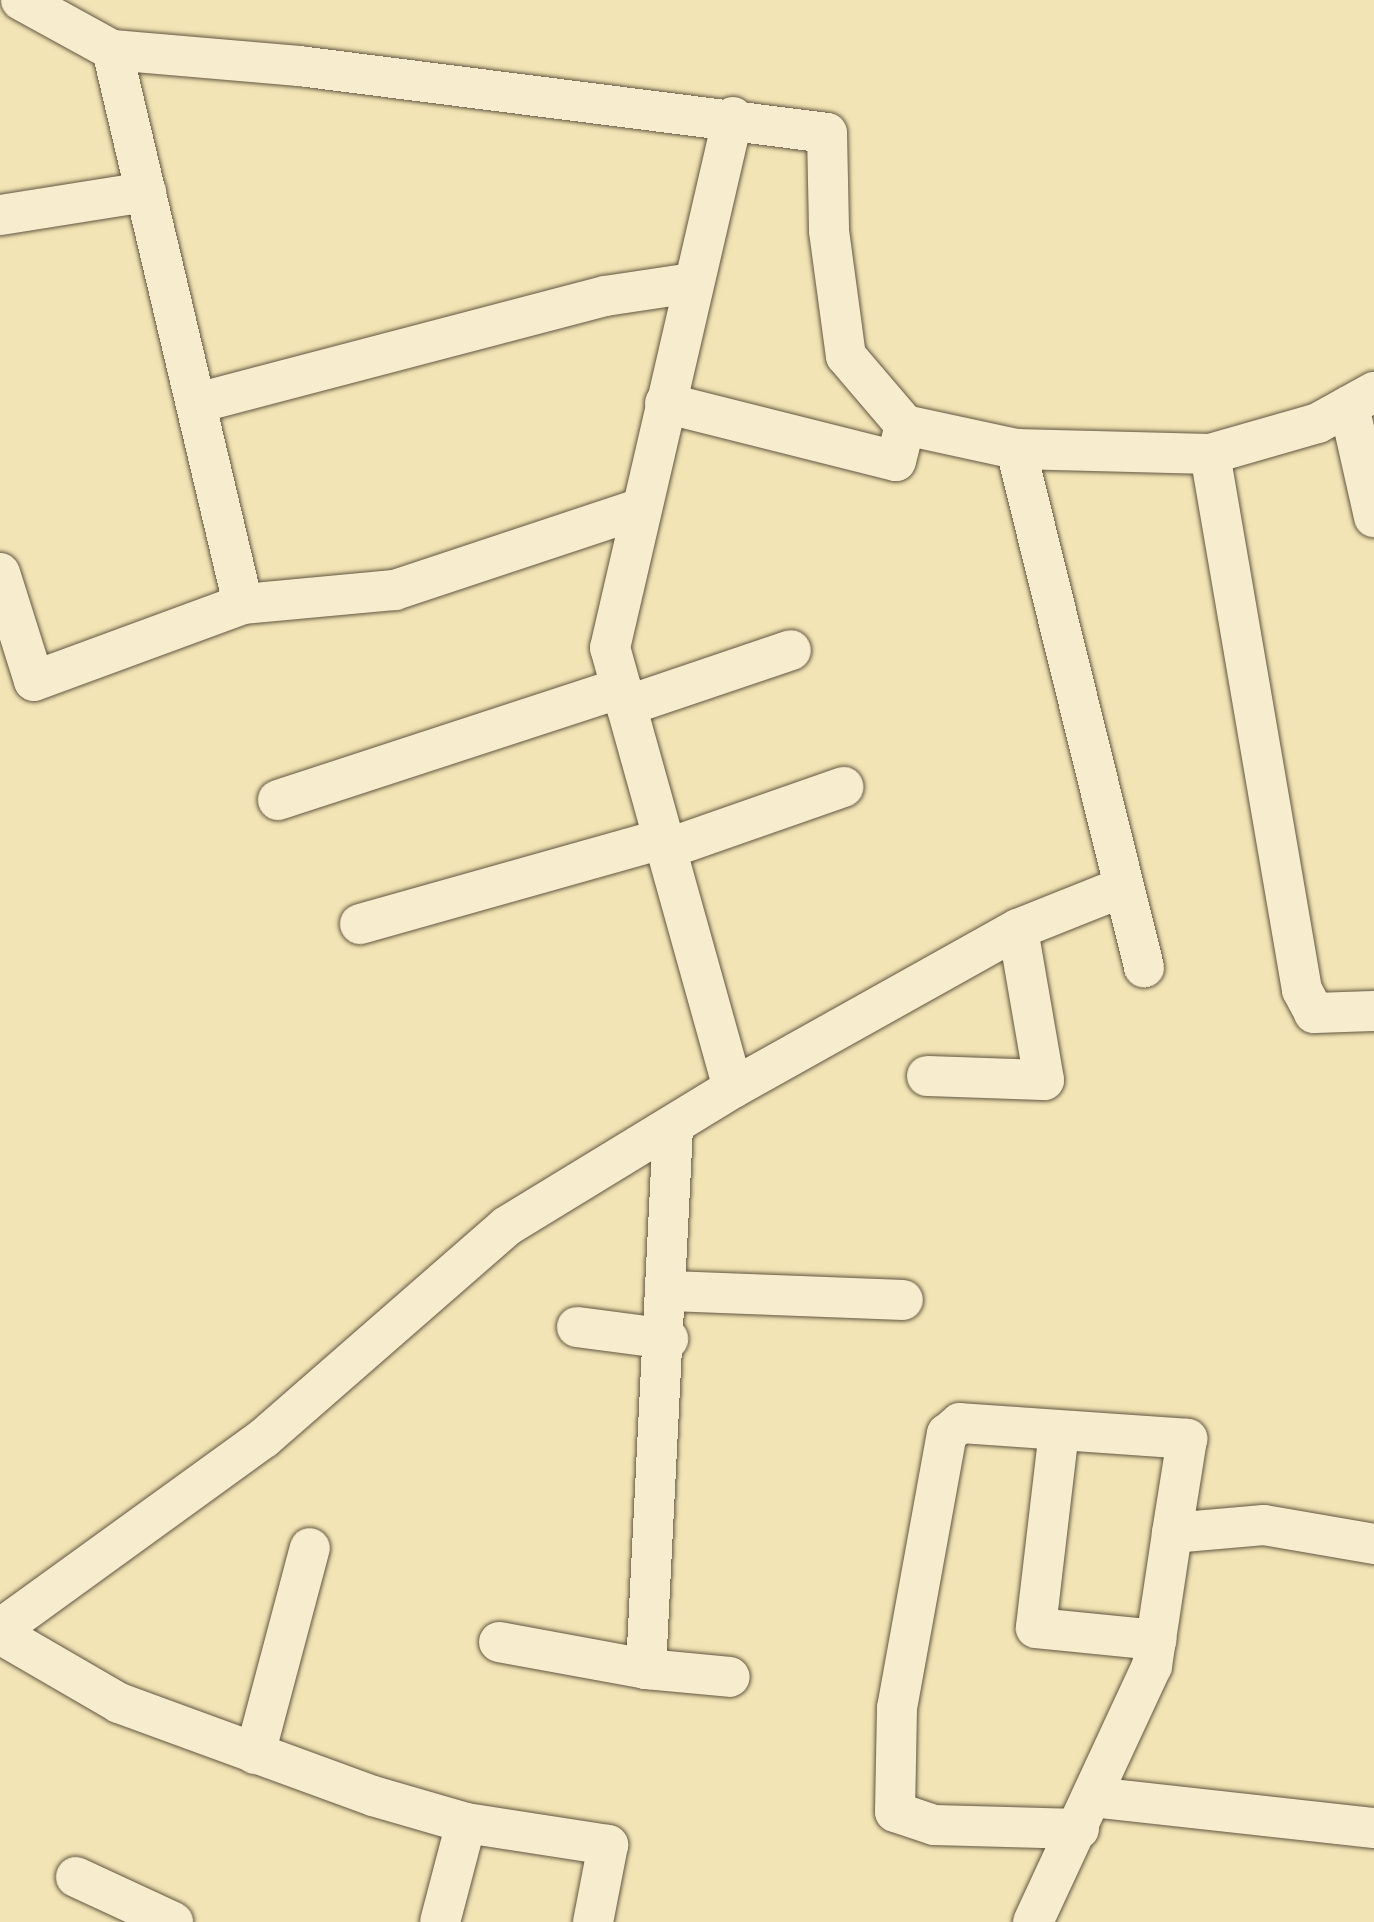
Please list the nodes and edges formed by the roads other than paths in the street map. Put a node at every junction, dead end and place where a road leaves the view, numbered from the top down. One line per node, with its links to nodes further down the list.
1 (18, 0): 2 (street); 3 (street)
2 (0, 3)
3 (112, 50): 4 (street); 5 (street)
4 (733, 117): 7 (street); 11 (street)
5 (146, 192): 6 (street); 9 (street)
6 (0, 215)
7 (692, 283): 9 (street); 10 (street)
8 (1362, 399): 13 (street); 15 (street)
9 (197, 403): 17 (street)
10 (665, 403): 11 (street); 14 (street)
11 (905, 425): 12 (street)
12 (1016, 449): 13 (street); 23 (street)
13 (1210, 454): 27 (street)
14 (641, 508): 17 (street); 19 (street)
15 (1374, 517)
16 (0, 573): 17 (street)
17 (243, 604)
18 (791, 650): 19 (street)
19 (624, 697): 21 (street); 22 (street)
20 (843, 787): 22 (street)
21 (278, 800)
22 (665, 844): 24 (street); 29 (street)
23 (1123, 887): 25 (street); 26 (street)
24 (360, 924)
25 (1018, 929): 28 (street); 29 (street)
26 (1144, 967)
27 (1374, 1011)
28 (927, 1076)
29 (733, 1088): 30 (street)
30 (673, 1128): 31 (street); 39 (street)
31 (671, 1291): 32 (street); 34 (street)
32 (903, 1300)
33 (577, 1327): 34 (street)
34 (668, 1339): 42 (street)
35 (1059, 1431): 36 (street); 40 (street); 45 (street)
36 (1172, 1533): 37 (street); 40 (street)
37 (1374, 1544)
38 (310, 1548): 44 (street)
39 (0, 1632): 44 (street)
40 (1156, 1640): 45 (street)
41 (499, 1642): 42 (street)
42 (646, 1669): 43 (street)
43 (730, 1677)
44 (255, 1754): 46 (street)
45 (1086, 1813): 47 (street); 52 (street)
46 (466, 1823): 50 (street); 51 (street)
47 (1374, 1828)
48 (76, 1877): 49 (street)
49 (173, 1922)
50 (440, 1922)
51 (593, 1922)
52 (1033, 1922)

